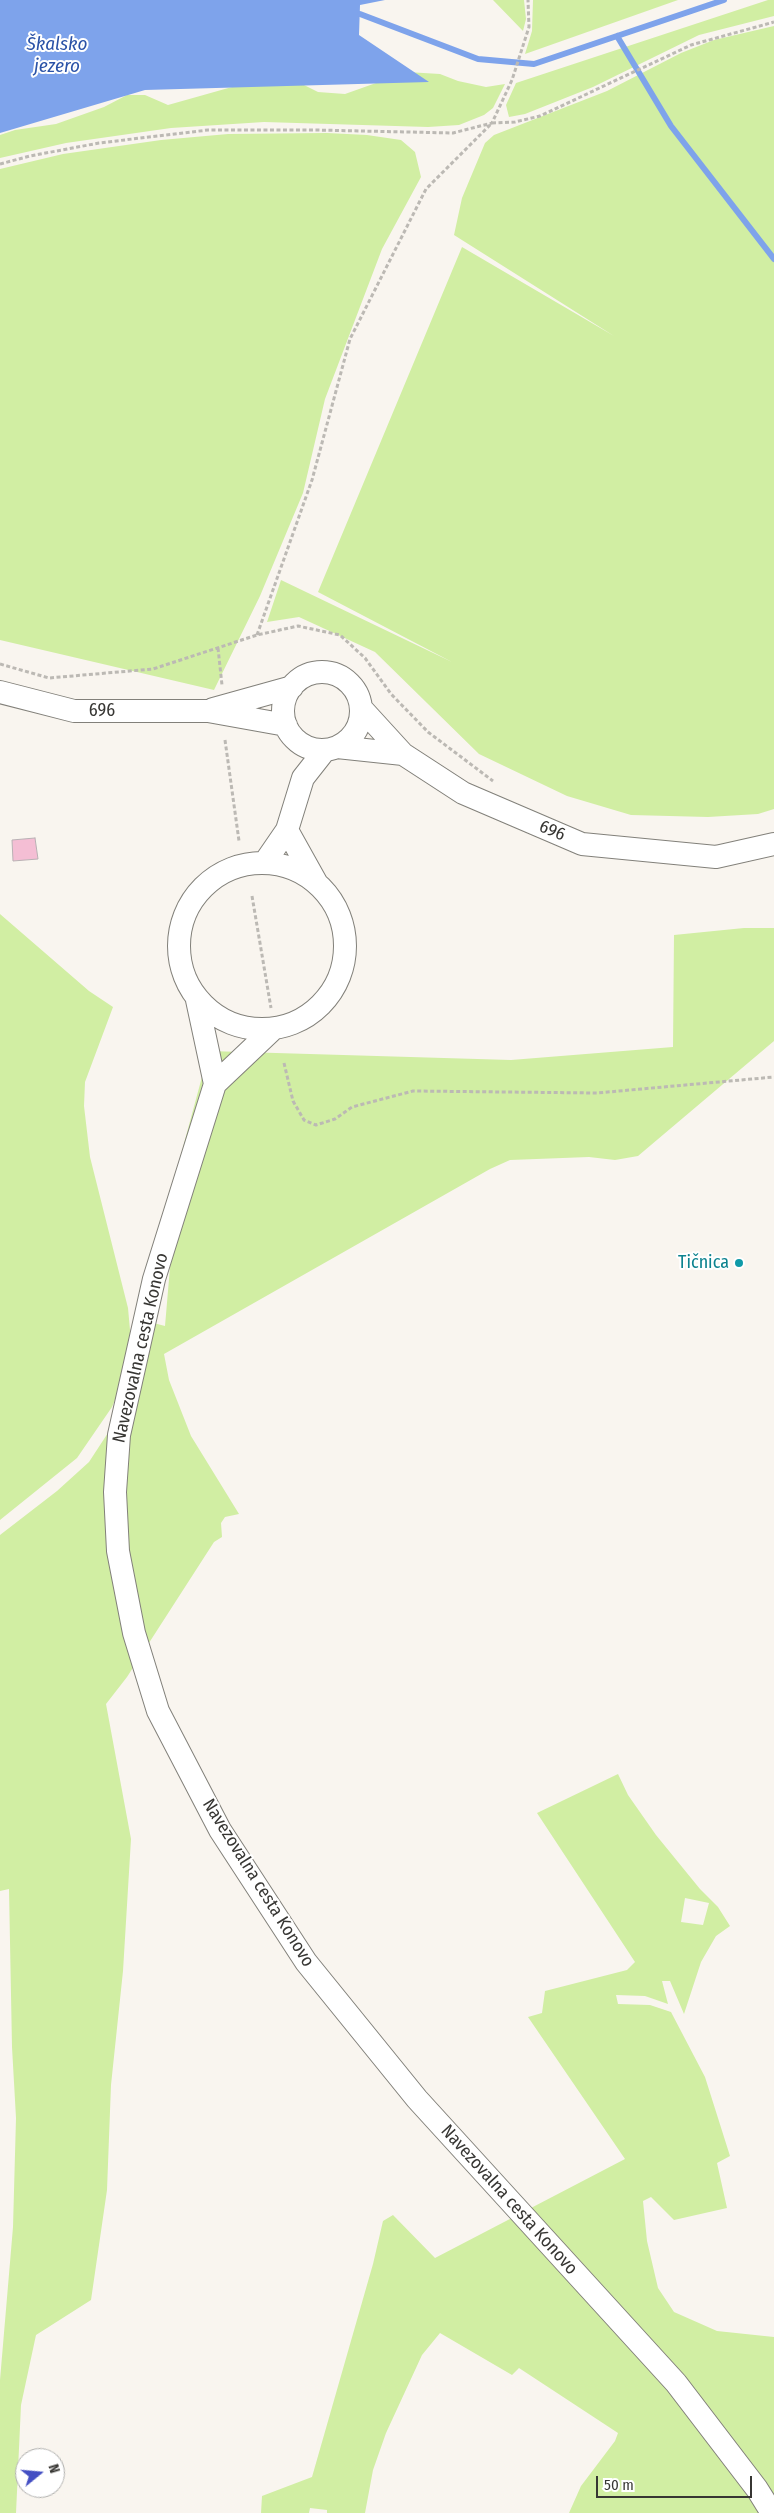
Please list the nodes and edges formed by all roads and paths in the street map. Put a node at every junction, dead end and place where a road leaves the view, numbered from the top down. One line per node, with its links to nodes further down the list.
1 (528, 0): 3 (path)
2 (774, 22): 3 (path)
3 (492, 123): 4 (path); 5 (path)
4 (0, 164)
5 (257, 636): 6 (path); 19 (path)
6 (218, 648): 7 (path); 8 (path)
7 (0, 664)
8 (222, 687)
9 (292, 687): 11 (main road, 696 / 696); 12 (main road, 696 / 696); 13 (main road)
10 (0, 692): 12 (main road, 696 / 696)
11 (361, 708): 16 (main road); 17 (main road, 696 / 696)
12 (208, 711): 13 (main road, 696 / 696)
13 (286, 725): 15 (main road)
14 (225, 740): 21 (path)
15 (302, 744): 16 (main road, 696 / 696); 18 (main road)
16 (331, 749): 17 (main road, 696 / 696); 18 (main road)
17 (403, 754): 22 (main road, 696 / 696)
18 (303, 778): 20 (main road)
19 (494, 782)
20 (287, 830): 23 (main road); 24 (main road, Navezovalna cesta Konovo)
21 (239, 841)
22 (774, 844)
23 (265, 862): 24 (main road, Navezovalna cesta Konovo); 26 (main road, Navezovalna cesta Konovo)
24 (316, 882): 28 (main road, Navezovalna cesta Konovo)
25 (252, 896): 27 (path)
26 (197, 1000): 28 (main road, Navezovalna cesta Konovo); 31 (main road, Navezovalna cesta Konovo)
27 (271, 1008)
28 (272, 1030): 31 (main road, Navezovalna cesta Konovo)
29 (284, 1063): 30 (path)
30 (774, 1077)
31 (215, 1084): 32 (main road, Navezovalna cesta Konovo)
32 (772, 2513)

